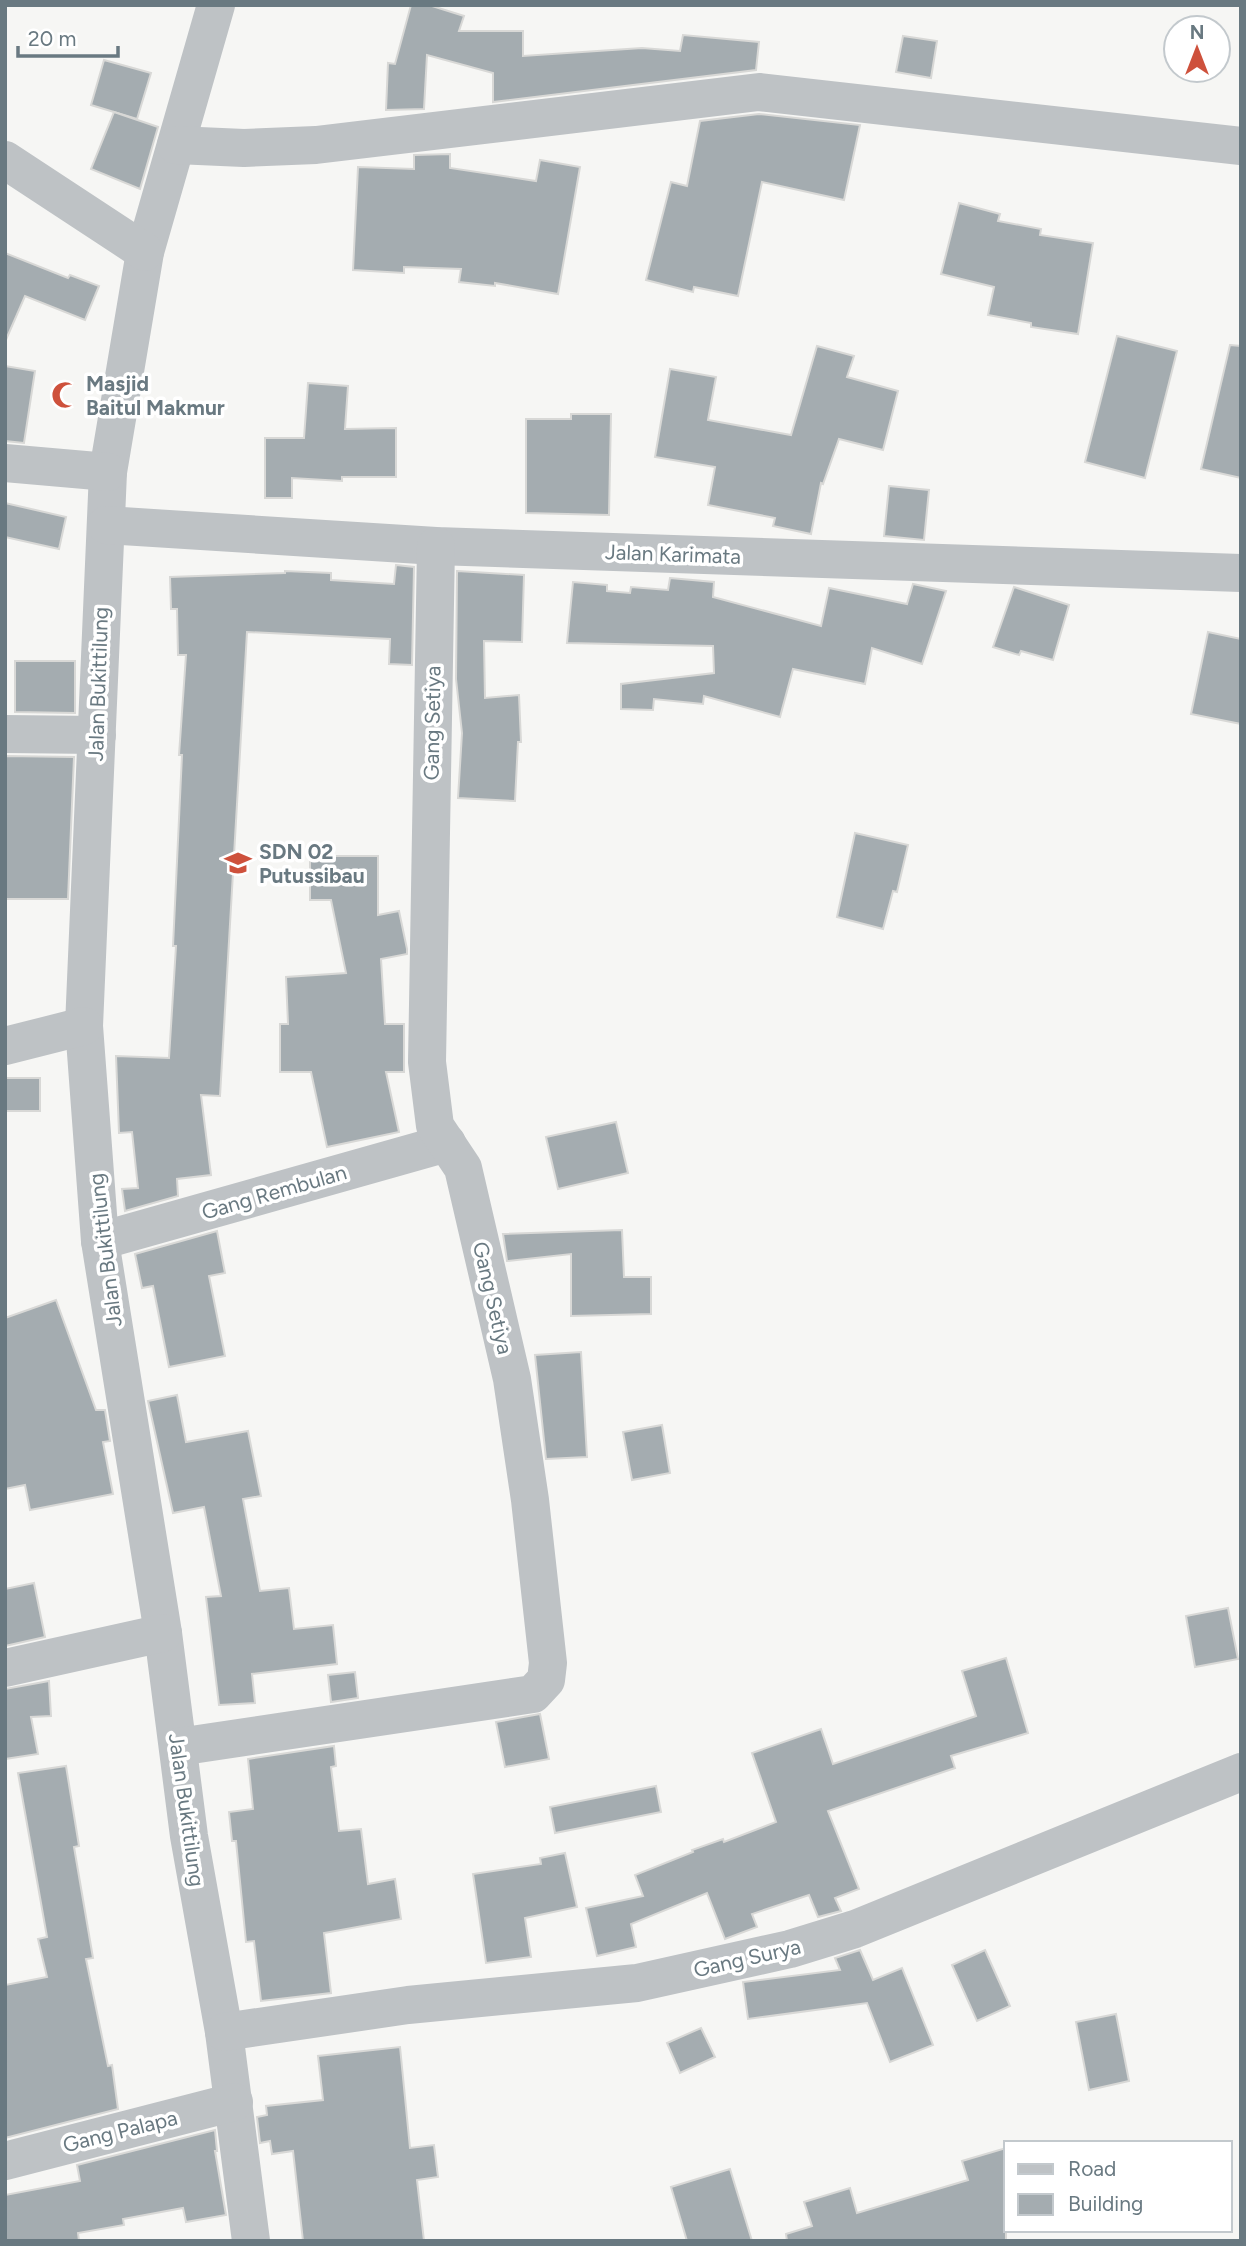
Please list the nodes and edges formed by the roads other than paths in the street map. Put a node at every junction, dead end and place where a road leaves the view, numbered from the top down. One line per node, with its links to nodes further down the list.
1 (216, 5): 2 (street, Jalan Bukittilung)
2 (176, 145): 3 (street); 5 (street, Jalan Bukittilung)
3 (1241, 146)
4 (5, 160): 5 (street)
5 (145, 252): 7 (street, Jalan Bukittilung)
6 (5, 463): 7 (street)
7 (108, 472): 8 (street, Jalan Bukittilung)
8 (106, 525): 9 (street, Jalan Karimata); 12 (street, Jalan Bukittilung)
9 (436, 546): 10 (street, Jalan Karimata); 15 (street, Gang Setiya)
10 (1241, 573)
11 (5, 734): 12 (street)
12 (97, 735): 13 (street, Jalan Bukittilung)
13 (84, 1026): 14 (street); 16 (street, Jalan Bukittilung)
14 (5, 1046)
15 (447, 1143): 16 (street, Gang Rembulan); 19 (street, Gang Setiya)
16 (100, 1241): 17 (street, Jalan Bukittilung)
17 (163, 1633): 18 (street); 19 (street, Jalan Bukittilung)
18 (5, 1668)
19 (178, 1747): 21 (street, Jalan Bukittilung)
20 (1241, 1772): 21 (street, Gang Surya)
21 (224, 2032): 22 (street, Jalan Bukittilung)
22 (234, 2102): 23 (street, Gang Palapa); 24 (street, Jalan Bukittilung)
23 (5, 2161)
24 (251, 2241)

